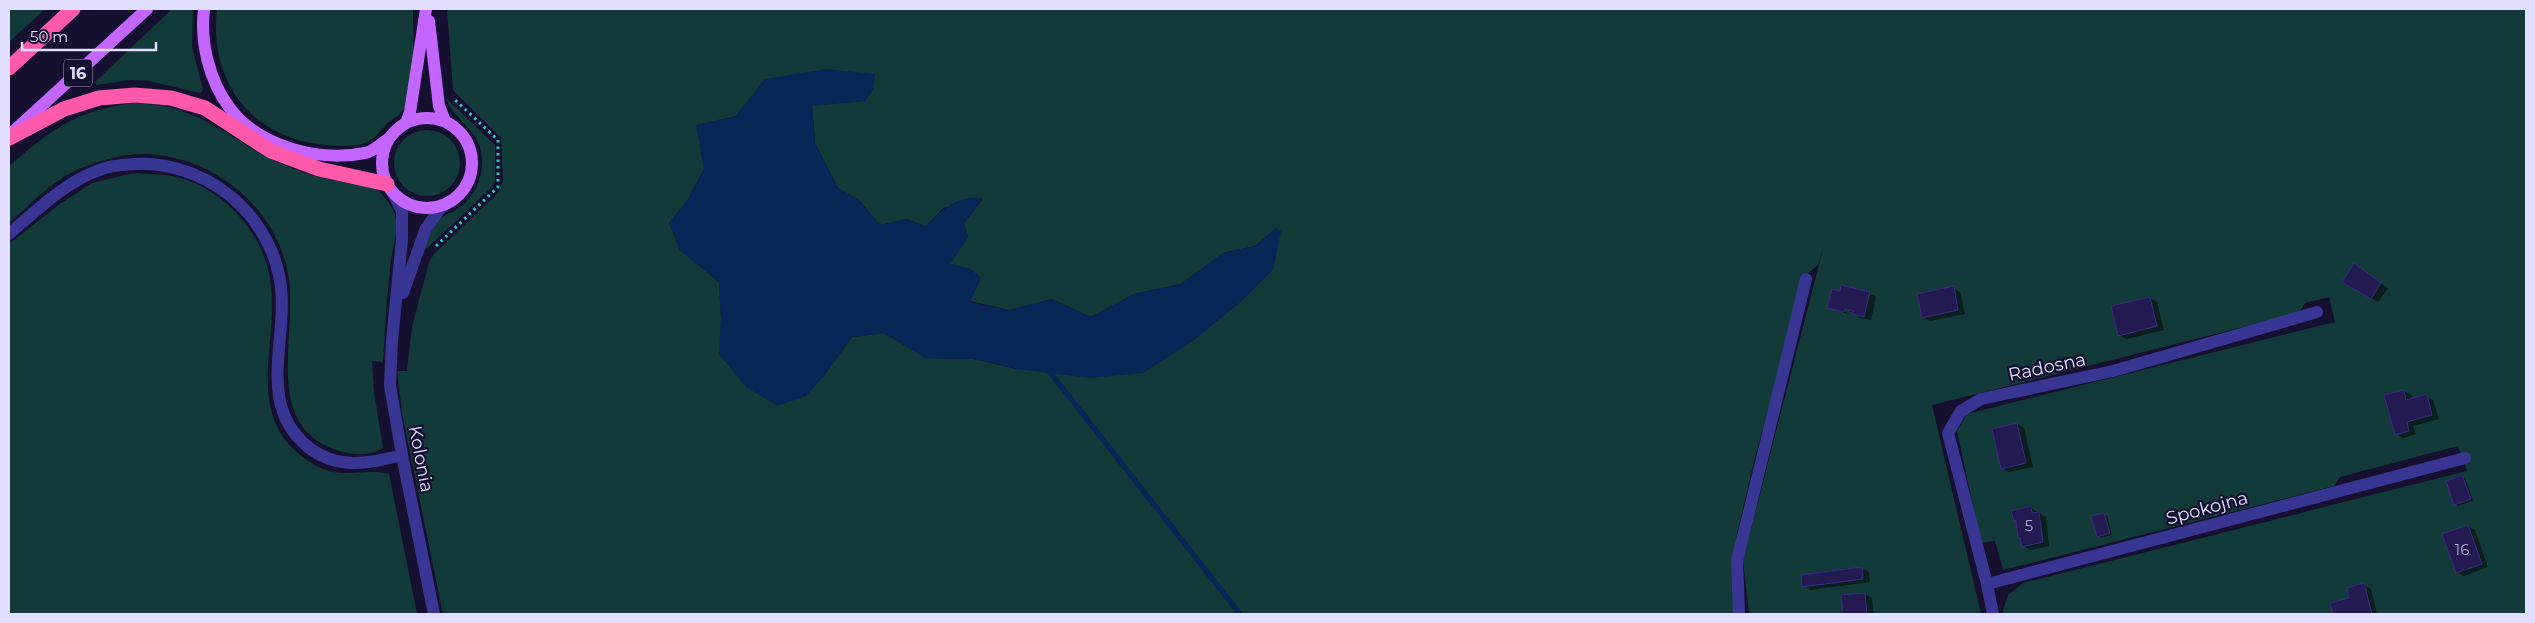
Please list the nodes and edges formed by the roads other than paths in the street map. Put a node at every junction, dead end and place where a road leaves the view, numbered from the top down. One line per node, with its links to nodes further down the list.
1 (73, 9): 5 (highway)
2 (147, 9): 8 (main road, 16)
3 (204, 9): 9 (main road)
4 (427, 9): 6 (main road); 7 (main road)
5 (9, 68)
6 (445, 122): 7 (main road); 11 (main road)
7 (406, 123): 9 (main road)
8 (9, 137): 10 (highway)
9 (388, 139): 10 (main road)
10 (390, 188): 11 (main road); 14 (street, Kolonia)
11 (443, 205): 14 (street, Kolonia)
12 (9, 234): 16 (street)
13 (1806, 279): 20 (street)
14 (397, 309): 16 (street, Kolonia)
15 (2317, 312): 18 (street, Radosna)
16 (402, 455): 19 (street, Kolonia)
17 (2465, 458): 18 (street, Spokojna)
18 (1987, 584): 21 (street)
19 (434, 614)
20 (1739, 614)
21 (1992, 614)

